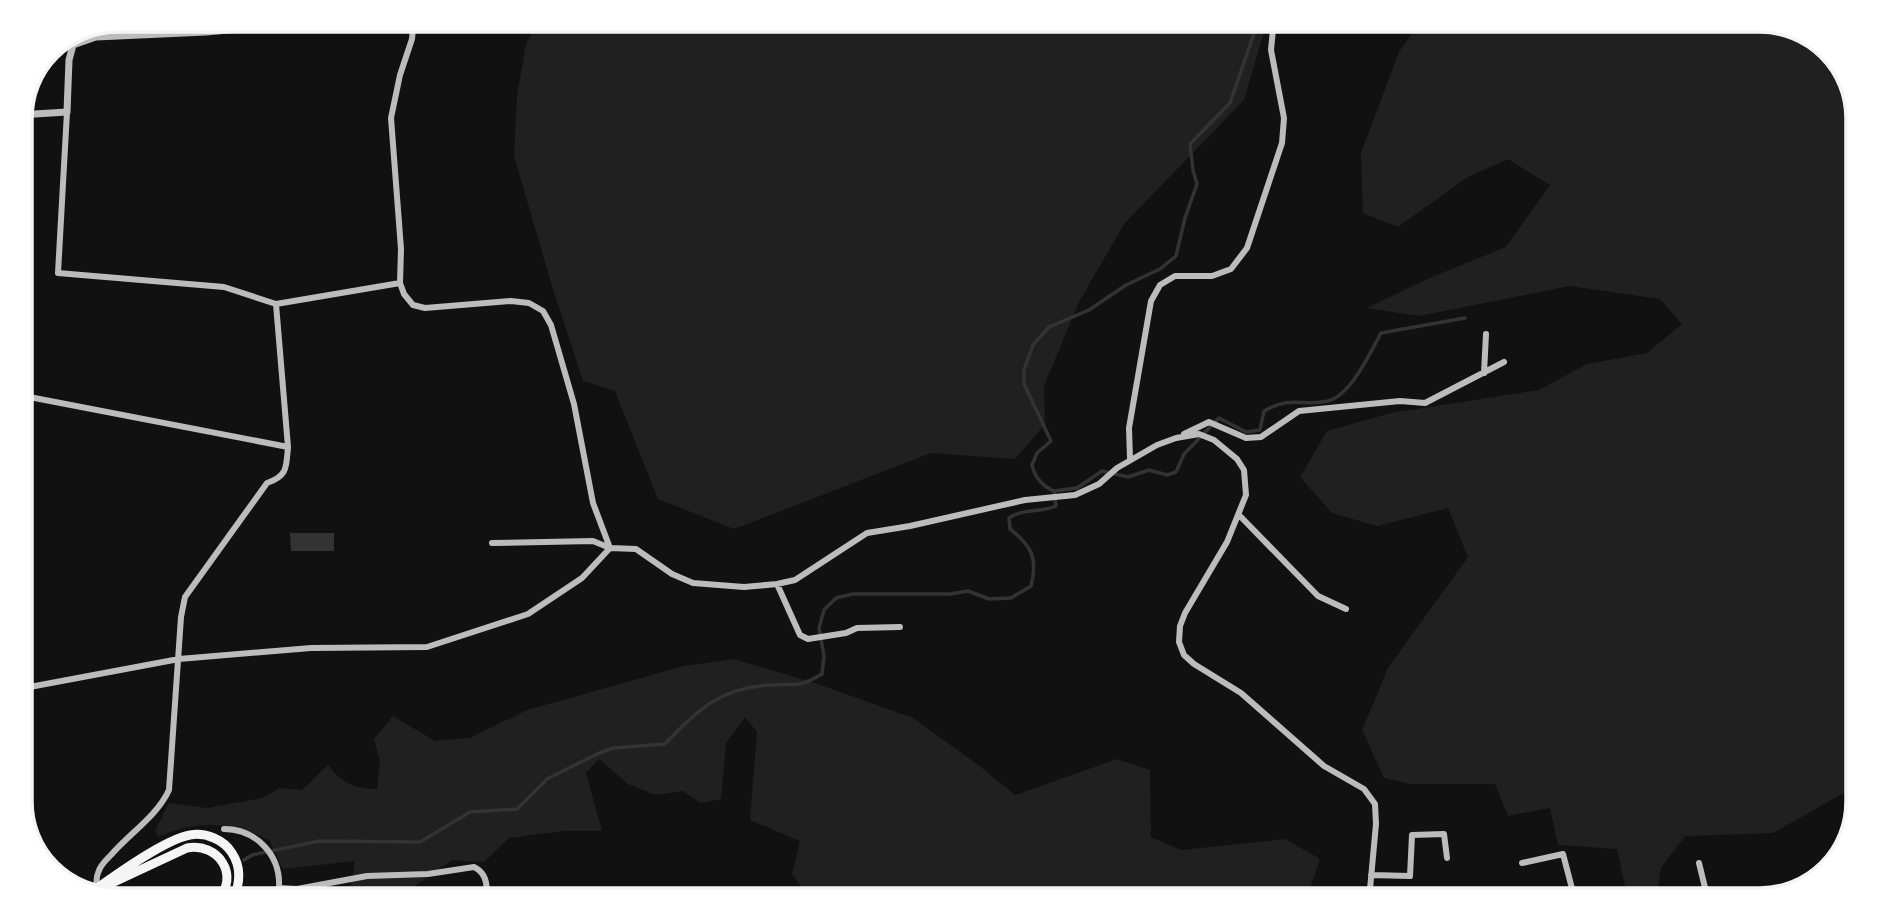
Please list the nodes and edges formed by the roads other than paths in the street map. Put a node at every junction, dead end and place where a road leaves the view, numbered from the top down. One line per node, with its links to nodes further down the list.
1 (219, 32): 4 (street)
2 (413, 32): 6 (street)
3 (1273, 32): 14 (street)
4 (67, 112): 5 (street); 7 (street)
5 (32, 114)
6 (400, 283): 7 (street); 17 (street)
7 (276, 304): 13 (street)
8 (1486, 334): 10 (street)
9 (1504, 362): 10 (street)
10 (1484, 373): 12 (street)
11 (32, 398): 13 (street)
12 (1176, 438): 14 (street); 15 (street)
13 (288, 447): 21 (street)
14 (1130, 459): 18 (street)
15 (1239, 515): 19 (street); 27 (street)
16 (492, 543): 17 (street)
17 (610, 548): 18 (street); 21 (street)
18 (777, 584): 20 (street)
19 (1346, 609)
20 (900, 627)
21 (179, 659): 22 (street); 28 (street)
22 (32, 687)
23 (224, 829): 33 (street)
24 (1447, 858): 27 (street)
25 (1522, 863): 37 (street)
26 (1699, 863): 38 (street)
27 (1371, 875): 36 (street)
28 (94, 884)
29 (100, 886): 32 (main road)
30 (103, 886): 31 (main road)
31 (224, 888)
32 (237, 888)
33 (279, 888)
34 (302, 888): 35 (street)
35 (486, 888)
36 (1370, 888)
37 (1572, 888)
38 (1705, 888)

